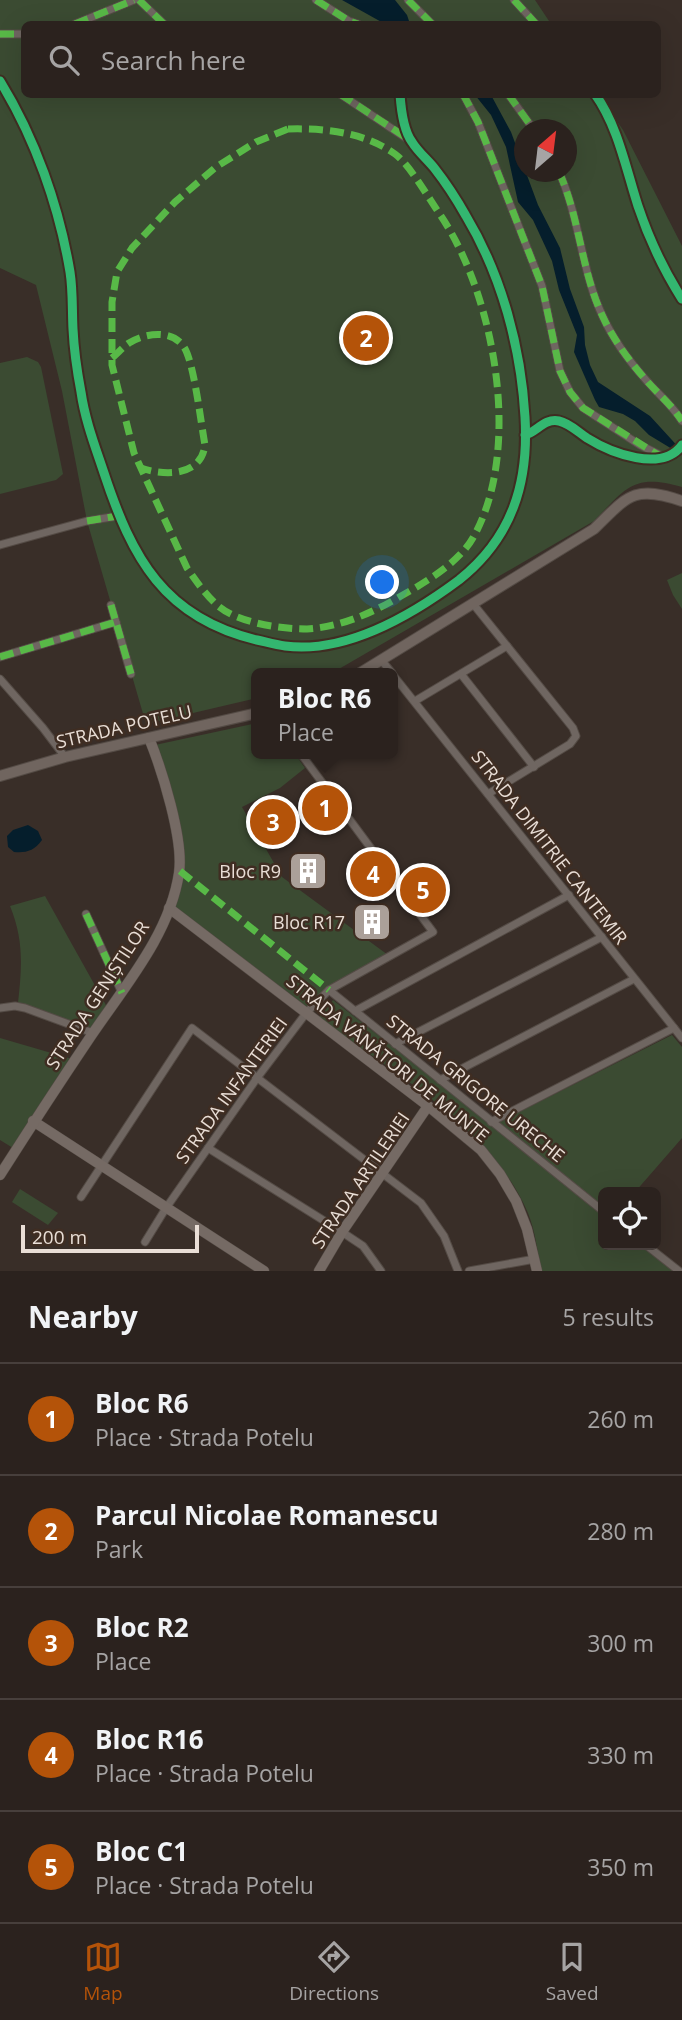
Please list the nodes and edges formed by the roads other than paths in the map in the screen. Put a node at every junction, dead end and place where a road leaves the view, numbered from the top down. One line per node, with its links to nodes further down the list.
1 (134, 0): 6 (street)
2 (139, 0): 7 (street)
3 (316, 0): 8 (street)
4 (408, 0): 9 (street)
5 (514, 0): 10 (street)
6 (82, 21)
7 (161, 21)
8 (353, 21)
9 (429, 21)
10 (533, 21)
11 (0, 34): 12 (street)
12 (21, 34)
13 (0, 81): 28 (street)
14 (346, 98): 20 (street)
15 (401, 98): 20 (street)
16 (465, 98): 26 (street)
17 (511, 98): 19 (street)
18 (597, 98): 22 (street)
19 (526, 119)
20 (410, 140): 24 (street)
21 (564, 182): 23 (street)
22 (682, 299)
23 (682, 421)
24 (525, 435): 26 (street); 28 (street)
25 (682, 445): 26 (street)
26 (664, 457)
27 (682, 501): 31 (main road)
28 (118, 516): 29 (street)
29 (0, 545)
30 (111, 605): 32 (street)
31 (474, 605): 33 (street); 35 (main road)
32 (116, 622): 34 (street); 38 (street)
33 (507, 646): 39 (street); 47 (street)
34 (0, 657)
35 (382, 661): 36 (main road); 37 (street, STRADA DIMITRIE CANTEMIR)
36 (369, 668)
37 (388, 668)
38 (131, 674)
39 (461, 674): 42 (street); 47 (street)
40 (0, 679): 45 (street)
41 (398, 680): 42 (street, STRADA DIMITRIE CANTEMIR)
42 (415, 702): 49 (street, STRADA DIMITRIE CANTEMIR)
43 (251, 714): 44 (main road, STRADA POTELU)
44 (149, 738): 45 (main road, STRADA POTELU); 51 (street, STRADA GENIȘTILOR)
45 (65, 757): 48 (main road, STRADA POTELU)
46 (305, 759): 55 (street, STRADA INFANTERIEI)
47 (534, 766): 49 (street)
48 (0, 776)
49 (488, 794): 50 (street, STRADA DIMITRIE CANTEMIR)
50 (569, 895): 53 (street, STRADA DIMITRIE CANTEMIR); 58 (street)
51 (169, 908): 56 (street, STRADA GENIȘTILOR); 59 (street, STRADA VÂNĂTORI DE MUNTE)
52 (86, 914): 56 (street)
53 (602, 937): 54 (street, STRADA DIMITRIE CANTEMIR); 63 (street)
54 (634, 979): 60 (street, STRADA DIMITRIE CANTEMIR); 65 (street)
55 (329, 989): 58 (street, STRADA GRIGORE URECHE); 59 (street, STRADA INFANTERIEI)
56 (122, 993): 61 (street, STRADA GENIȘTILOR)
57 (0, 1008): 61 (street)
58 (355, 1011): 63 (street, STRADA GRIGORE URECHE)
59 (307, 1012): 64 (street, STRADA INFANTERIEI); 66 (street, STRADA VÂNĂTORI DE MUNTE)
60 (674, 1028): 62 (street, STRADA DIMITRIE CANTEMIR); 68 (street)
61 (93, 1033): 67 (street, STRADA GENIȘTILOR)
62 (682, 1038)
63 (395, 1044): 65 (street, STRADA GRIGORE URECHE)
64 (257, 1078): 69 (street, STRADA INFANTERIEI); 70 (street); 71 (street)
65 (440, 1080): 68 (street, STRADA GRIGORE URECHE)
66 (428, 1106): 71 (street, STRADA ARTILERIEI); 79 (street, STRADA VÂNĂTORI DE MUNTE)
67 (33, 1121): 70 (street); 72 (street, STRADA GENIȘTILOR)
68 (491, 1122): 74 (street, STRADA GRIGORE URECHE)
69 (208, 1148): 75 (street, STRADA INFANTERIEI); 76 (street)
70 (102, 1166): 73 (street); 75 (street)
71 (382, 1172): 76 (street, STRADA ARTILERIEI); 83 (street)
72 (0, 1175)
73 (81, 1197)
74 (598, 1207)
75 (166, 1208): 77 (street, STRADA INFANTERIEI); 80 (street)
76 (342, 1232): 81 (street, STRADA ARTILERIEI); 82 (street)
77 (145, 1242)
78 (652, 1250): 86 (street)
79 (535, 1259): 84 (street); 85 (street, STRADA VÂNĂTORI DE MUNTE)
80 (264, 1271)
81 (318, 1271)
82 (381, 1271)
83 (458, 1271)
84 (469, 1271)
85 (537, 1271)
86 (679, 1271)

